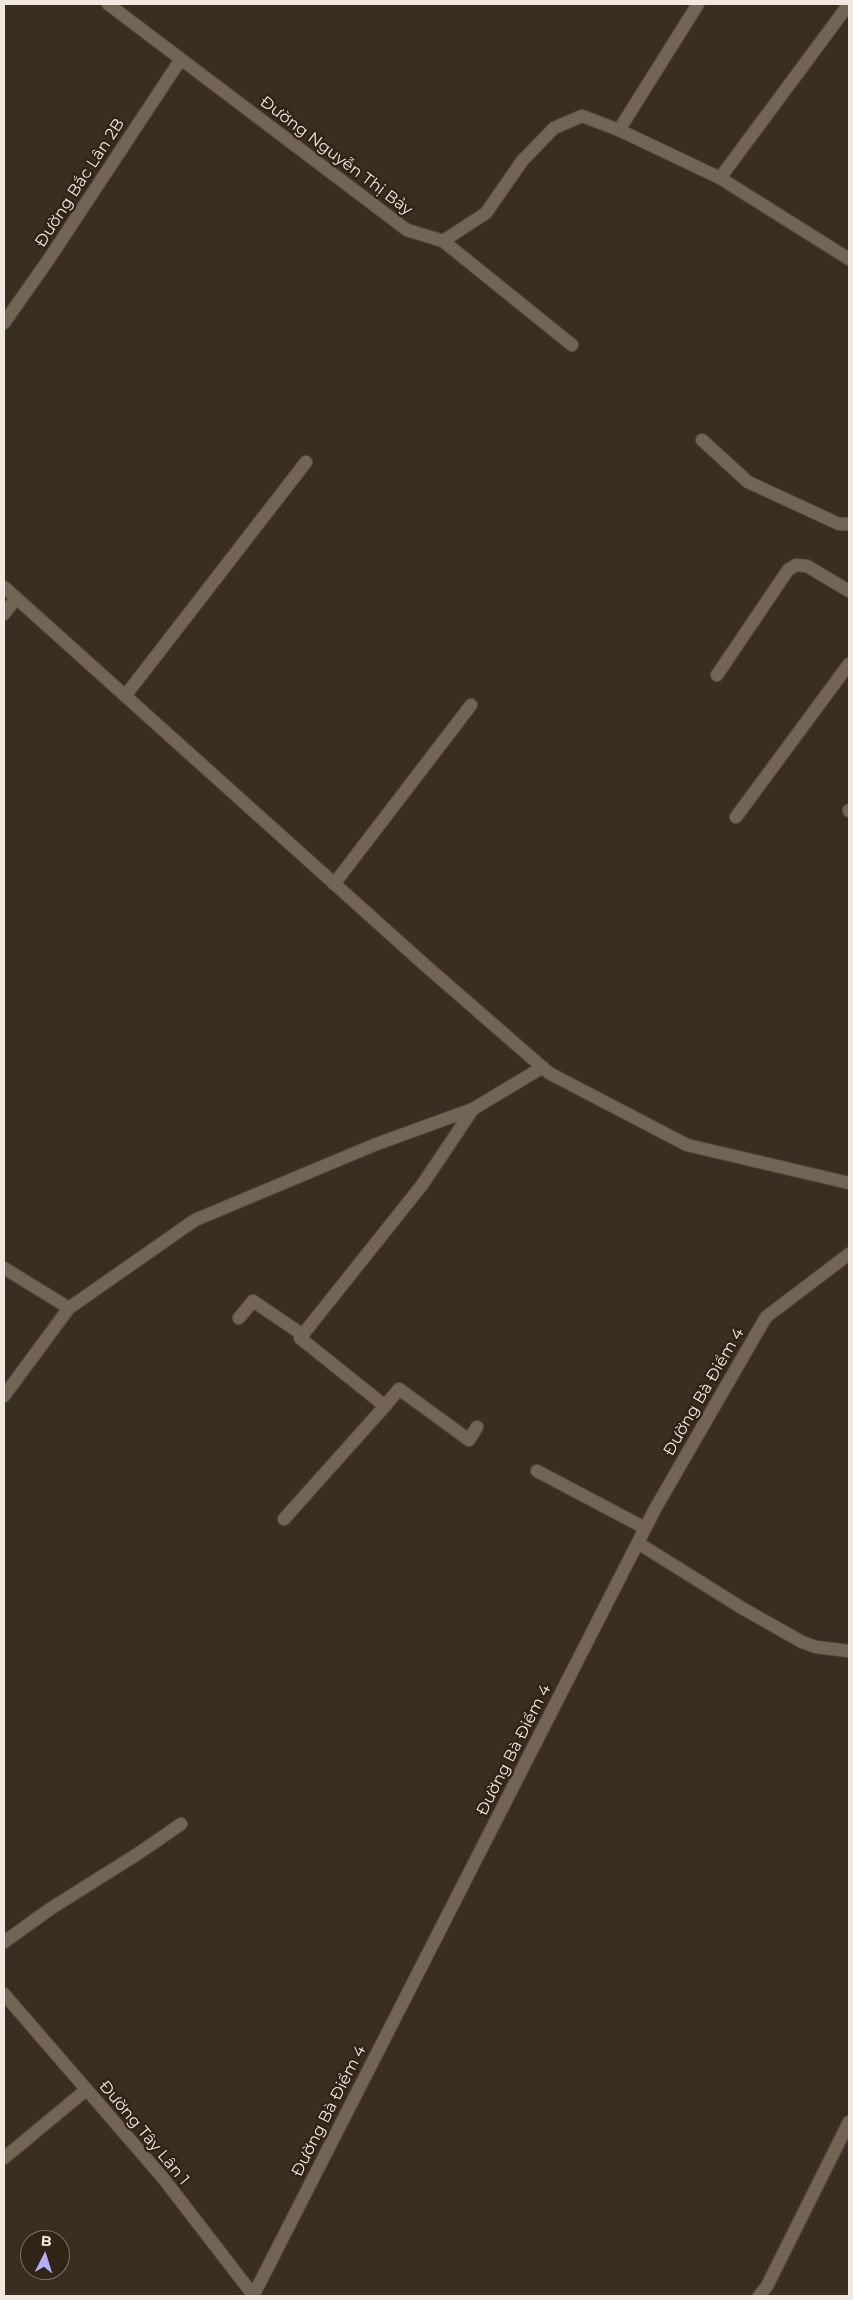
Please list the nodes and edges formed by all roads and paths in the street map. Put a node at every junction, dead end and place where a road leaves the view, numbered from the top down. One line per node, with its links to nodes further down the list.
1 (108, 4): 4 (street, Đường Nguyễn Thị Bảy)
2 (698, 4): 5 (street)
3 (849, 4): 6 (street)
4 (181, 59): 7 (street, Đường Nguyễn Thị Bảy); 9 (street, Đường Bắc Lân 2B)
5 (618, 130): 6 (street); 7 (street)
6 (720, 178): 8 (street)
7 (443, 241): 10 (street)
8 (849, 259)
9 (4, 323)
10 (572, 345)
11 (702, 440): 13 (street)
12 (306, 462): 20 (street)
13 (849, 524)
14 (4, 587): 16 (street)
15 (849, 592): 19 (street)
16 (16, 598): 17 (street); 20 (street)
17 (4, 614)
18 (849, 664): 22 (street)
19 (717, 675)
20 (125, 696): 23 (street)
21 (471, 705): 23 (street)
22 (736, 817)
23 (334, 884): 24 (street)
24 (543, 1067): 25 (street); 26 (street)
25 (473, 1108): 29 (street); 31 (street)
26 (849, 1183)
27 (849, 1254): 37 (street, Đường Bà Điểm 4)
28 (4, 1268): 29 (street)
29 (69, 1308): 32 (street)
30 (239, 1318): 31 (street)
31 (303, 1335): 33 (street)
32 (4, 1396)
33 (385, 1406): 34 (street); 36 (street)
34 (477, 1427)
35 (537, 1471): 37 (street)
36 (284, 1519)
37 (646, 1528): 38 (street, Đường Bà Điểm 4)
38 (638, 1543): 39 (street); 46 (street, Đường Bà Điểm 4)
39 (849, 1651)
40 (181, 1824): 41 (street)
41 (4, 1942)
42 (4, 1994): 43 (street, Đường Tây Lân 1)
43 (86, 2090): 45 (street); 46 (street, Đường Tây Lân 1)
44 (849, 2122): 47 (street)
45 (4, 2158)
46 (253, 2296)
47 (759, 2296)

